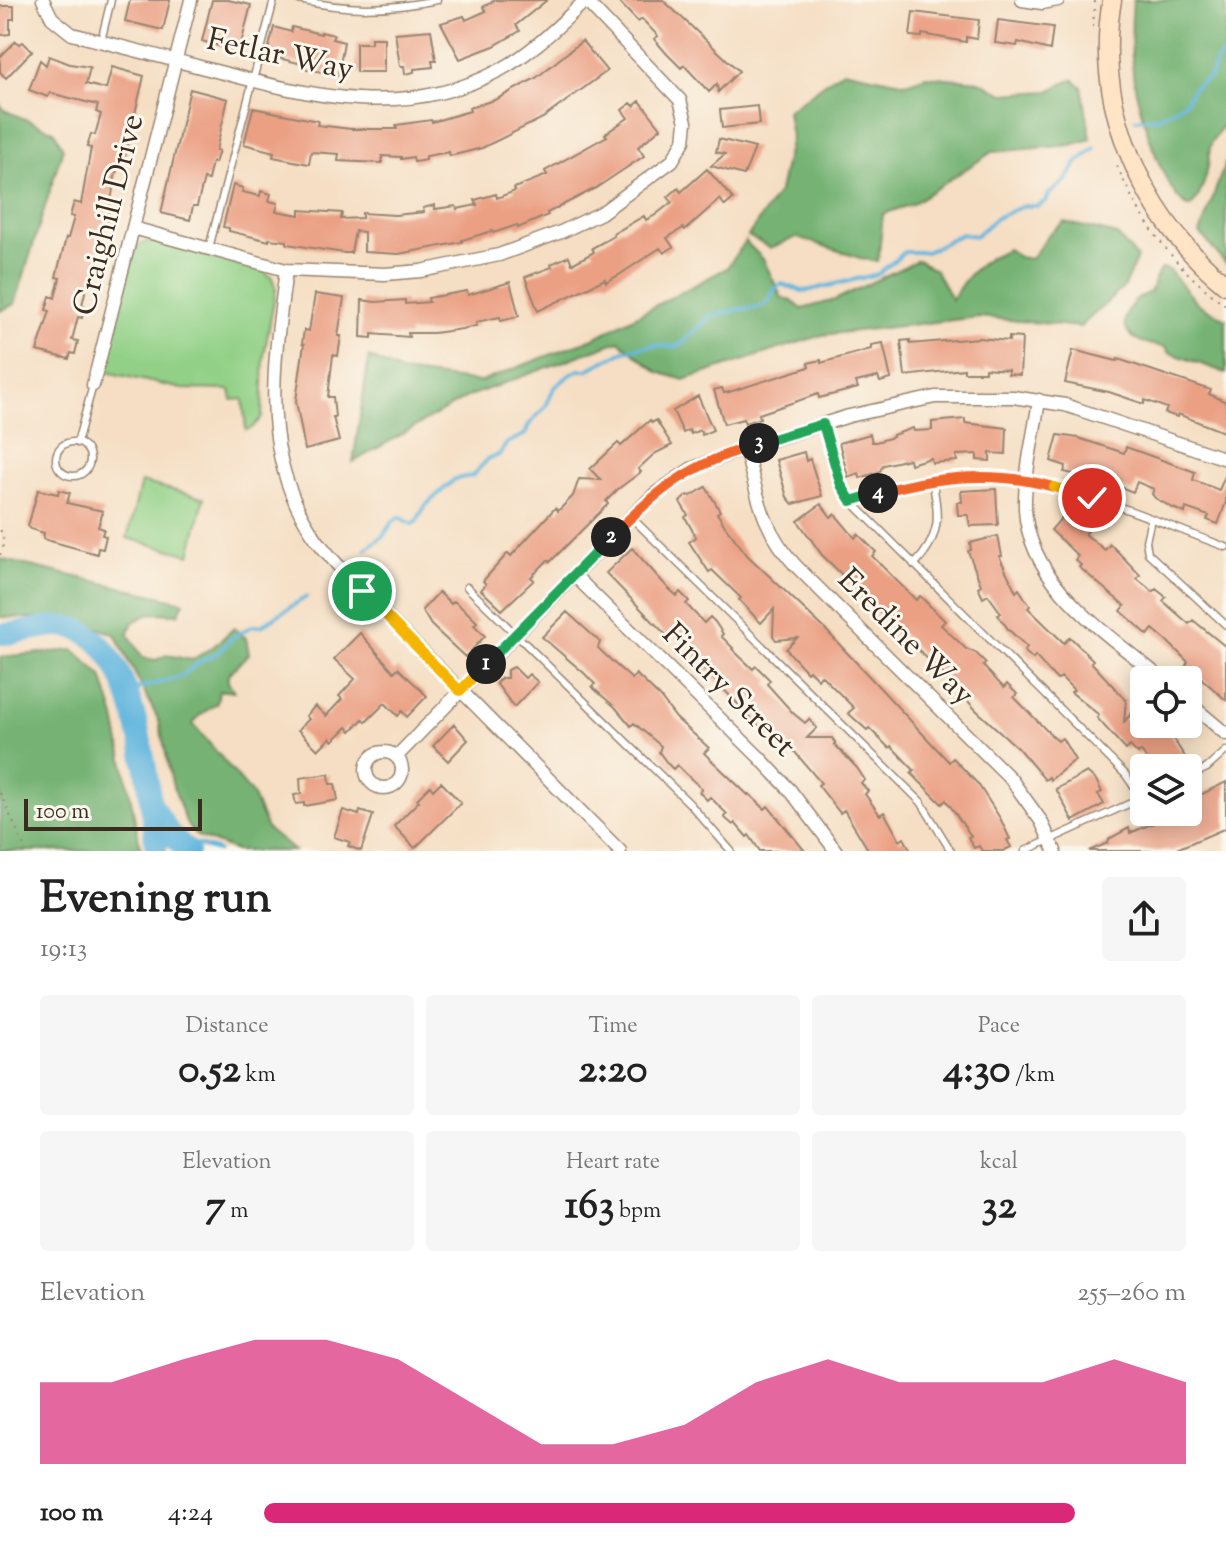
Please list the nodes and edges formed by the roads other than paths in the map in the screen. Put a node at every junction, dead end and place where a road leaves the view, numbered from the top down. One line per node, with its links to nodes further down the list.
1 (43, 0): 11 (street, Fetlar Way)
2 (111, 0): 11 (lane)
3 (191, 0): 12 (street, Craighill Drive)
4 (274, 0): 13 (lane)
5 (299, 0): 6 (lane)
6 (437, 0)
7 (585, 0): 13 (street, Fetlar Way); 16 (street)
8 (1022, 0): 9 (street)
9 (1058, 0)
10 (1112, 0): 17 (street)
11 (101, 41): 12 (street, Fetlar Way)
12 (176, 60): 13 (street, Fetlar Way); 14 (street, Craighill Drive)
13 (252, 80): 15 (lane)
14 (133, 228): 15 (street); 18 (street, Craighill Drive)
15 (209, 248): 16 (street)
16 (286, 270): 36 (street)
17 (1226, 285)
18 (93, 385): 21 (lane, Craighill Drive)
19 (1039, 400): 20 (street); 23 (street); 25 (street)
20 (823, 424): 22 (street); 26 (lane)
21 (77, 443): 21 (lane)
22 (745, 448): 27 (street); 44 (street, Eredine Way)
23 (1226, 459)
24 (932, 480): 25 (lane); 26 (lane); 30 (lane)
25 (1027, 480): 28 (lane); 35 (street)
26 (851, 501): 30 (lane)
27 (631, 517): 31 (street); 48 (lane)
28 (1151, 519): 29 (lane); 33 (lane)
29 (1226, 547)
30 (914, 565): 42 (lane)
31 (574, 575): 34 (street); 47 (street, Fintry Street)
32 (467, 587): 34 (lane)
33 (1226, 625)
34 (515, 634): 36 (street); 46 (lane)
35 (1147, 666)
36 (460, 691): 40 (street); 45 (street)
37 (1202, 714): 38 (street)
38 (1226, 734)
39 (1226, 751): 41 (lane)
40 (396, 757)
41 (1202, 770)
42 (1130, 781)
43 (1130, 805): 44 (lane)
44 (1053, 846): 49 (lane)
45 (620, 851)
46 (731, 851)
47 (836, 851)
48 (951, 851)
49 (1025, 851)

